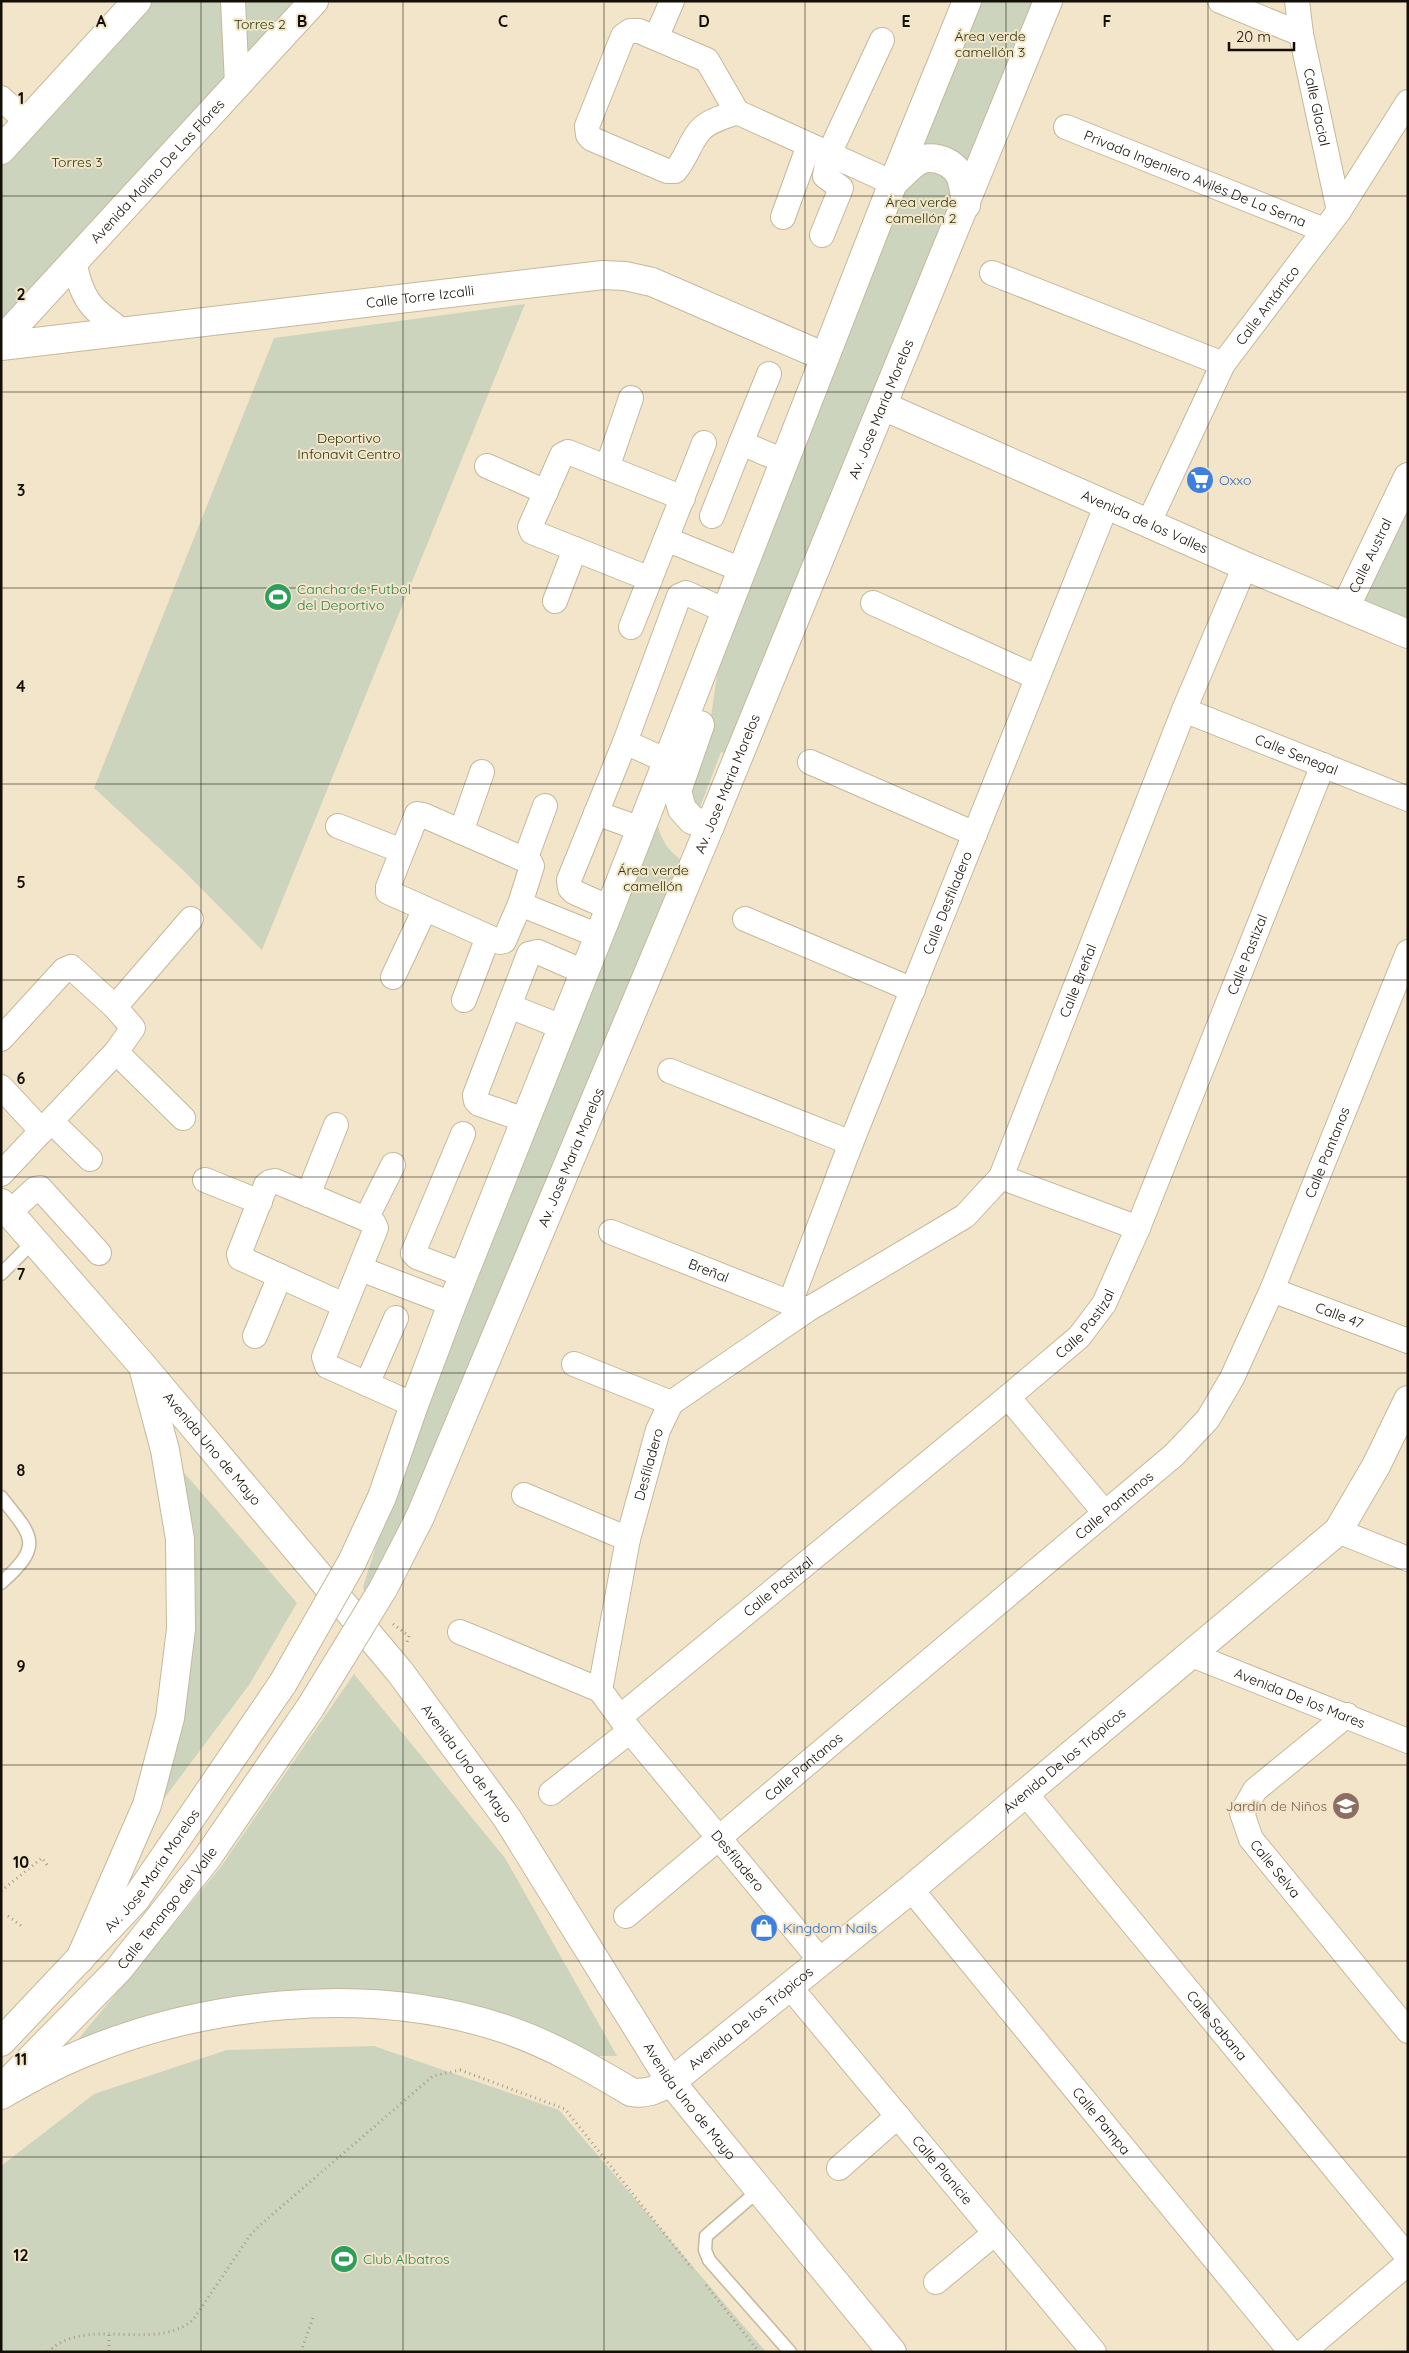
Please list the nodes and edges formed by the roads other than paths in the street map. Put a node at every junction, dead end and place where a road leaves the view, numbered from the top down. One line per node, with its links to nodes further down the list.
1 (137, 1): 16 (main road)
2 (233, 1): 12 (street)
3 (314, 1): 12 (main road, Avenida Molino De Las Flores)
4 (672, 1): 10 (street)
5 (967, 1): 20 (main road)
6 (1048, 1): 21 (main road, Av. Jose Maria Morelos)
7 (1220, 1): 9 (street)
8 (1297, 1): 9 (street, Calle Glacial)
9 (1302, 34): 22 (street, Calle Glacial)
10 (656, 38): 15 (street); 15 (street)
11 (882, 40): 18 (street)
12 (237, 84): 26 (main road, Avenida Molino De Las Flores)
13 (1, 98): 16 (street)
14 (1408, 102): 22 (street, Calle Antártico)
15 (737, 112): 18 (street)
16 (27, 122): 19 (main road)
17 (1066, 127): 24 (street, Privada Ingeniero Avilés De La Serna)
18 (819, 149): 20 (street); 23 (street); 25 (street)
19 (1, 150)
20 (893, 183): 21 (main road); 31 (main road)
21 (966, 205): 35 (main road, Av. Jose Maria Morelos)
22 (1339, 211): 24 (street, Calle Antártico)
23 (783, 217)
24 (1324, 230): 32 (street, Calle Antártico)
25 (822, 235)
26 (74, 261): 28 (street); 29 (main road, Avenida Molino De Las Flores)
27 (992, 273): 32 (street)
28 (124, 332): 30 (main road, Calle Torre Izcalli); 31 (main road, Calle Torre Izcalli)
29 (1, 341)
30 (1, 346)
31 (825, 357): 38 (main road)
32 (1223, 364): 46 (street, Calle Antártico)
33 (769, 374): 37 (street)
34 (631, 398): 40 (street)
35 (883, 406): 44 (main road, Avenida de los Valles); 70 (main road, Av. Jose Maria Morelos)
36 (704, 443): 43 (street)
37 (741, 443): 38 (street); 45 (street)
38 (784, 461): 50 (main road)
39 (487, 466): 42 (street)
40 (607, 468): 42 (street); 43 (street)
41 (1408, 477): 54 (main road, Calle Austral)
42 (546, 492): 48 (street)
43 (683, 498): 47 (street)
44 (1107, 504): 46 (main road, Avenida de los Valles); 59 (street, Calle Desfiladero)
45 (712, 516)
46 (1149, 522): 49 (main road, Avenida de los Valles)
47 (666, 539): 50 (street); 51 (street)
48 (576, 549): 51 (street); 52 (street)
49 (1245, 566): 54 (main road, Avenida de los Valles); 60 (street, Calle Breñal)
50 (742, 570): 55 (main road)
51 (650, 579): 56 (street)
52 (555, 601)
53 (873, 603): 59 (street)
54 (1346, 606): 57 (main road, Avenida de los Valles)
55 (726, 610): 58 (main road); 61 (street)
56 (631, 627)
57 (1408, 634)
58 (708, 655): 62 (main road); 70 (main road)
59 (1036, 677): 73 (street, Calle Desfiladero)
60 (1184, 710): 64 (street, Calle Senegal); 104 (street, Calle Breñal)
61 (625, 742): 62 (street); 68 (street)
62 (667, 761): 71 (main road)
63 (810, 762): 73 (street)
64 (1323, 765): 66 (street, Calle Senegal); 110 (street, Calle Pastizal)
65 (482, 772): 72 (street)
66 (1408, 800)
67 (545, 806): 75 (street)
68 (596, 813): 71 (street); 77 (street)
69 (338, 826): 74 (street)
70 (710, 826): 142 (main road, Av. Jose Maria Morelos, bridge)
71 (641, 830): 77 (main road)
72 (461, 832): 74 (street); 75 (street)
73 (975, 834): 86 (street, Calle Desfiladero)
74 (402, 851): 78 (street)
75 (525, 860): 76 (street)
76 (520, 904): 81 (street); 82 (street)
77 (610, 908): 81 (main road)
78 (425, 910): 82 (street); 85 (street)
79 (745, 919): 86 (street)
80 (191, 920): 89 (street)
81 (599, 936): 84 (main road)
82 (488, 937): 87 (street)
83 (1408, 952): 118 (street, Calle Pantanos)
84 (584, 972): 88 (street); 90 (main road)
85 (393, 977)
86 (914, 990): 100 (street, Calle Desfiladero)
87 (464, 1000)
88 (509, 1006): 90 (street); 96 (street)
89 (115, 1007): 91 (street); 92 (street)
90 (562, 1027): 96 (main road)
91 (1, 1039)
92 (116, 1052): 95 (street); 98 (street)
93 (670, 1071): 100 (street)
94 (1, 1087): 98 (street)
95 (183, 1118)
96 (525, 1120): 117 (main road)
97 (336, 1125): 106 (street)
98 (46, 1126): 101 (street); 103 (street)
99 (463, 1134): 117 (street)
100 (851, 1143): 121 (street, Calle Desfiladero)
101 (90, 1160)
102 (393, 1165): 109 (street)
103 (1, 1174)
104 (1001, 1177): 110 (street); 121 (street, Calle Breñal)
105 (205, 1180): 107 (street)
106 (308, 1195): 107 (street); 109 (street)
107 (260, 1202): 116 (street)
108 (4, 1209): 112 (main road, Avenida Uno de Mayo); 113 (street)
109 (366, 1219): 114 (street)
110 (1138, 1228): 128 (street, Calle Pastizal)
111 (611, 1232): 121 (street, Breñal)
112 (34, 1241): 115 (lane); 126 (main road, Avenida Uno de Mayo)
113 (99, 1253)
114 (361, 1269): 119 (street); 120 (street)
115 (1, 1274)
116 (280, 1276): 120 (street); 123 (street)
117 (464, 1276): 119 (main road)
118 (1272, 1290): 124 (street, Calle 47); 134 (street, Calle Pantanos)
119 (452, 1304): 131 (main road)
120 (344, 1305): 127 (street)
121 (799, 1307): 130 (street, Desfiladero)
122 (396, 1318): 127 (street)
123 (256, 1336)
124 (1408, 1341)
125 (574, 1364): 130 (street)
126 (142, 1365): 151 (main road); 156 (main road, Avenida Uno de Mayo)
127 (367, 1384): 131 (street)
128 (1008, 1397): 134 (street); 144 (street, Calle Pastizal)
129 (1408, 1400): 135 (main road, Avenida De los Trópicos)
130 (671, 1403): 136 (street, Desfiladero)
131 (414, 1405): 151 (main road, Av. Jose Maria Morelos, bridge)
132 (524, 1494): 136 (street)
133 (1, 1497): 138 (lane)
134 (1105, 1513): 148 (street, Calle Pantanos)
135 (1338, 1531): 137 (street); 140 (main road, Avenida De los Trópicos)
136 (628, 1539): 141 (street, Desfiladero)
137 (1408, 1559)
138 (1, 1583)
139 (460, 1632): 141 (street)
140 (1192, 1655): 143 (street, Avenida De los Mares); 147 (main road, Avenida De los Trópicos)
141 (600, 1690): 144 (street, Desfiladero)
142 (310, 1708): 157 (main road, Calle Tenango del Valle)
143 (1347, 1715): 145 (street, Avenida De los Mares); 154 (street, Calle Selva)
144 (625, 1724): 146 (street, Calle Pastizal); 148 (street, Desfiladero)
145 (1408, 1740)
146 (551, 1793)
147 (1026, 1794): 149 (main road, Avenida De los Trópicos); 163 (street, Calle Sabana)
148 (720, 1836): 150 (street, Calle Pantanos); 152 (street, Desfiladero)
149 (911, 1889): 152 (main road, Avenida De los Trópicos); 169 (street, Calle Pampa)
150 (626, 1916)
151 (80, 1959): 155 (main road, Av. Jose Maria Morelos)
152 (821, 1961): 153 (main road, Avenida De los Trópicos)
153 (790, 1987): 156 (main road, Avenida De los Trópicos); 159 (street, Calle Planicie)
154 (1408, 2031)
155 (1, 2042)
156 (671, 2082): 158 (main road, Avenida De los Trópicos); 161 (main road, Avenida Uno de Mayo)
157 (1, 2089)
158 (1, 2094)
159 (898, 2116): 160 (street); 162 (street, Calle Planicie)
160 (839, 2168)
161 (760, 2190): 167 (lane); 168 (main road, Avenida Uno de Mayo)
162 (995, 2233): 165 (street); 166 (street, Calle Planicie)
163 (1408, 2258)
164 (1408, 2263): 170 (street)
165 (936, 2282)
166 (1087, 2349)
167 (790, 2352)
168 (892, 2352)
169 (1291, 2352)
170 (1303, 2352)

